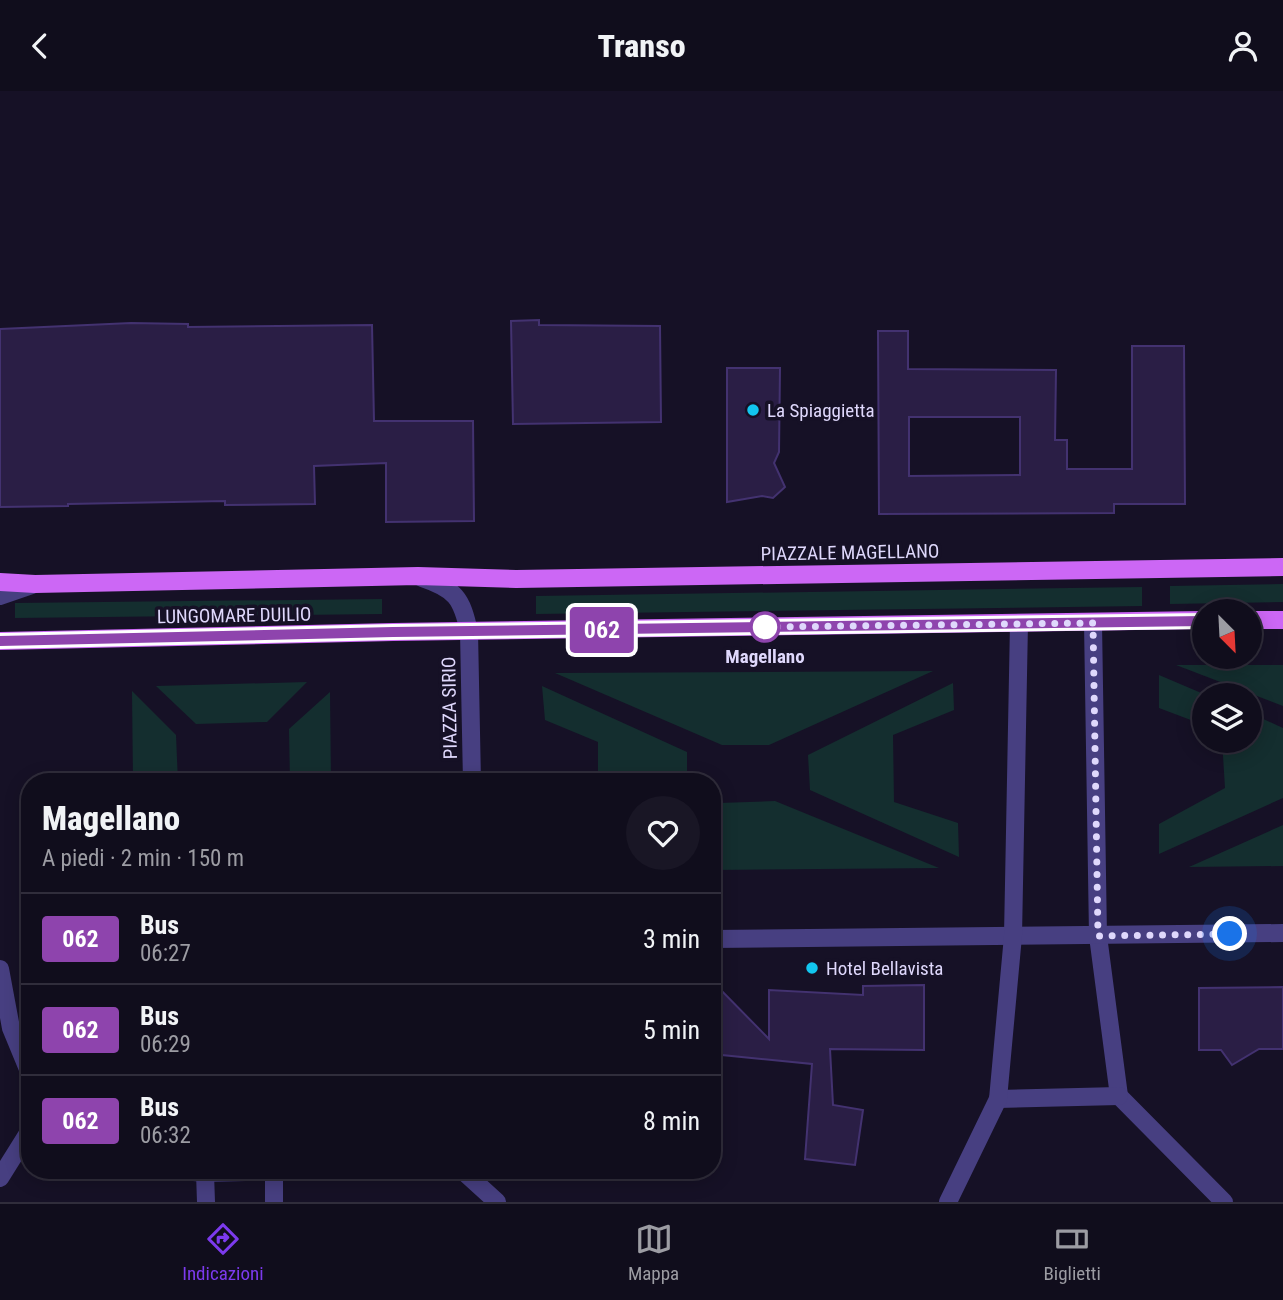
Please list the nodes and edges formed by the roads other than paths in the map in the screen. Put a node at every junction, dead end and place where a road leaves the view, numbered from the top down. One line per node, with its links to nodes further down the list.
1 (1283, 568): 2 (main road, PIAZZALE MAGELLANO)
2 (418, 576): 4 (main road, LUNGOMARE DUILIO); 11 (street, PIAZZA SIRIO)
3 (0, 582): 4 (main road, LUNGOMARE DUILIO)
4 (35, 584): 5 (street)
5 (0, 596)
6 (1262, 620): 7 (main road)
7 (1283, 620)
8 (1192, 621): 10 (main road)
9 (1019, 622): 10 (main road); 11 (main road); 15 (street)
10 (1093, 623): 16 (street)
11 (468, 632): 12 (main road, LUNGOMARE DUILIO); 13 (street, PIAZZA SIRIO)
12 (0, 641)
13 (472, 773)
14 (1283, 933): 16 (street)
15 (1013, 936): 16 (street); 17 (street); 21 (street)
16 (1098, 936): 20 (street)
17 (721, 939)
18 (0, 969): 19 (street)
19 (21, 1052)
20 (1119, 1096): 21 (street); 31 (street)
21 (998, 1098): 30 (street)
22 (21, 1144): 23 (street)
23 (0, 1178)
24 (205, 1179): 27 (street)
25 (278, 1179): 28 (street)
26 (472, 1179): 29 (street)
27 (206, 1202)
28 (274, 1202)
29 (497, 1202)
30 (948, 1202)
31 (1224, 1202)

